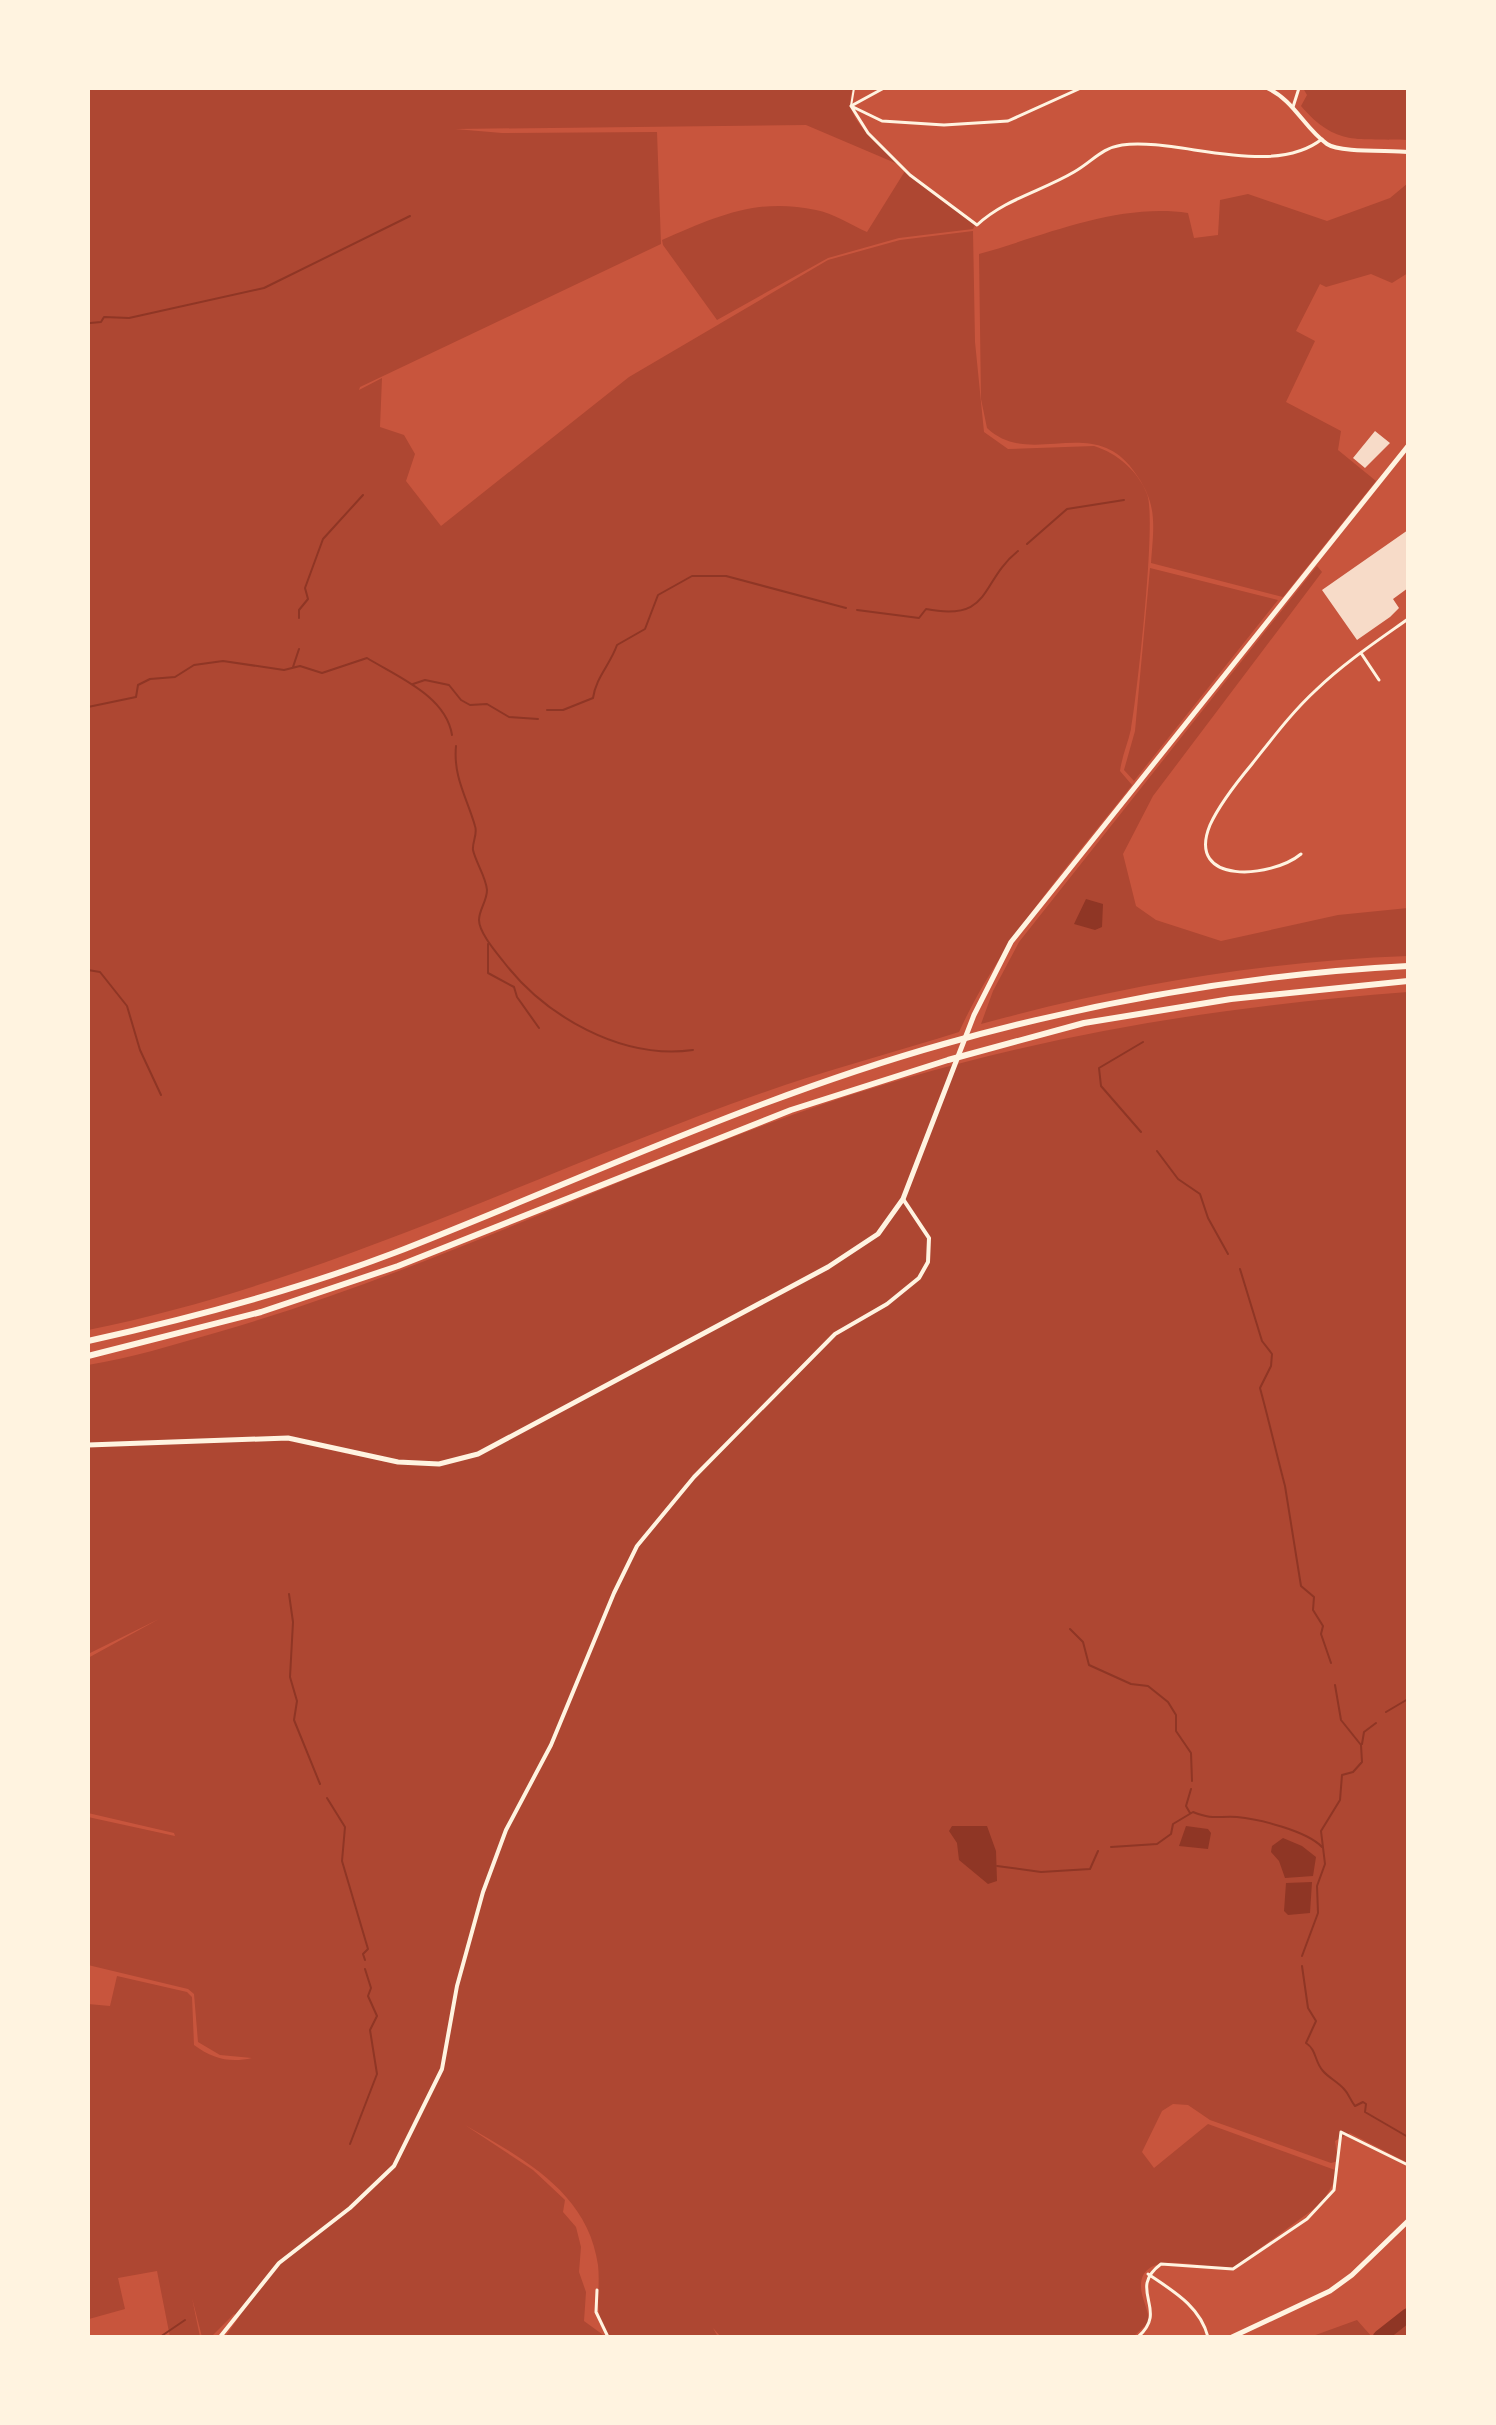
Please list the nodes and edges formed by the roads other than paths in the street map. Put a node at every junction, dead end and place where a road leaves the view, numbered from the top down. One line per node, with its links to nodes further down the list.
1 (854, 88): 6 (lane)
2 (884, 88): 6 (street)
3 (1081, 88): 6 (street)
4 (1267, 88): 7 (street)
5 (1299, 88): 7 (street)
6 (851, 106): 8 (street)
7 (1293, 107): 8 (street)
8 (1322, 139): 9 (street)
9 (1408, 152)
10 (1408, 446): 12 (main road)
11 (1408, 452): 12 (main road)
12 (1399, 460): 19 (main road)
13 (1408, 619): 14 (street)
14 (1361, 653): 15 (street); 16 (street)
15 (1379, 680)
16 (1301, 854)
17 (1408, 966): 20 (highway)
18 (1408, 981): 21 (highway)
19 (903, 1199): 22 (main road); 27 (street)
20 (88, 1341)
21 (88, 1356)
22 (88, 1445)
23 (1408, 2165): 25 (street)
24 (1408, 2221): 31 (main road)
25 (1148, 2274): 29 (street); 30 (street)
26 (597, 2290): 28 (street)
27 (220, 2337)
28 (608, 2337)
29 (1138, 2337)
30 (1208, 2337)
31 (1232, 2337)

